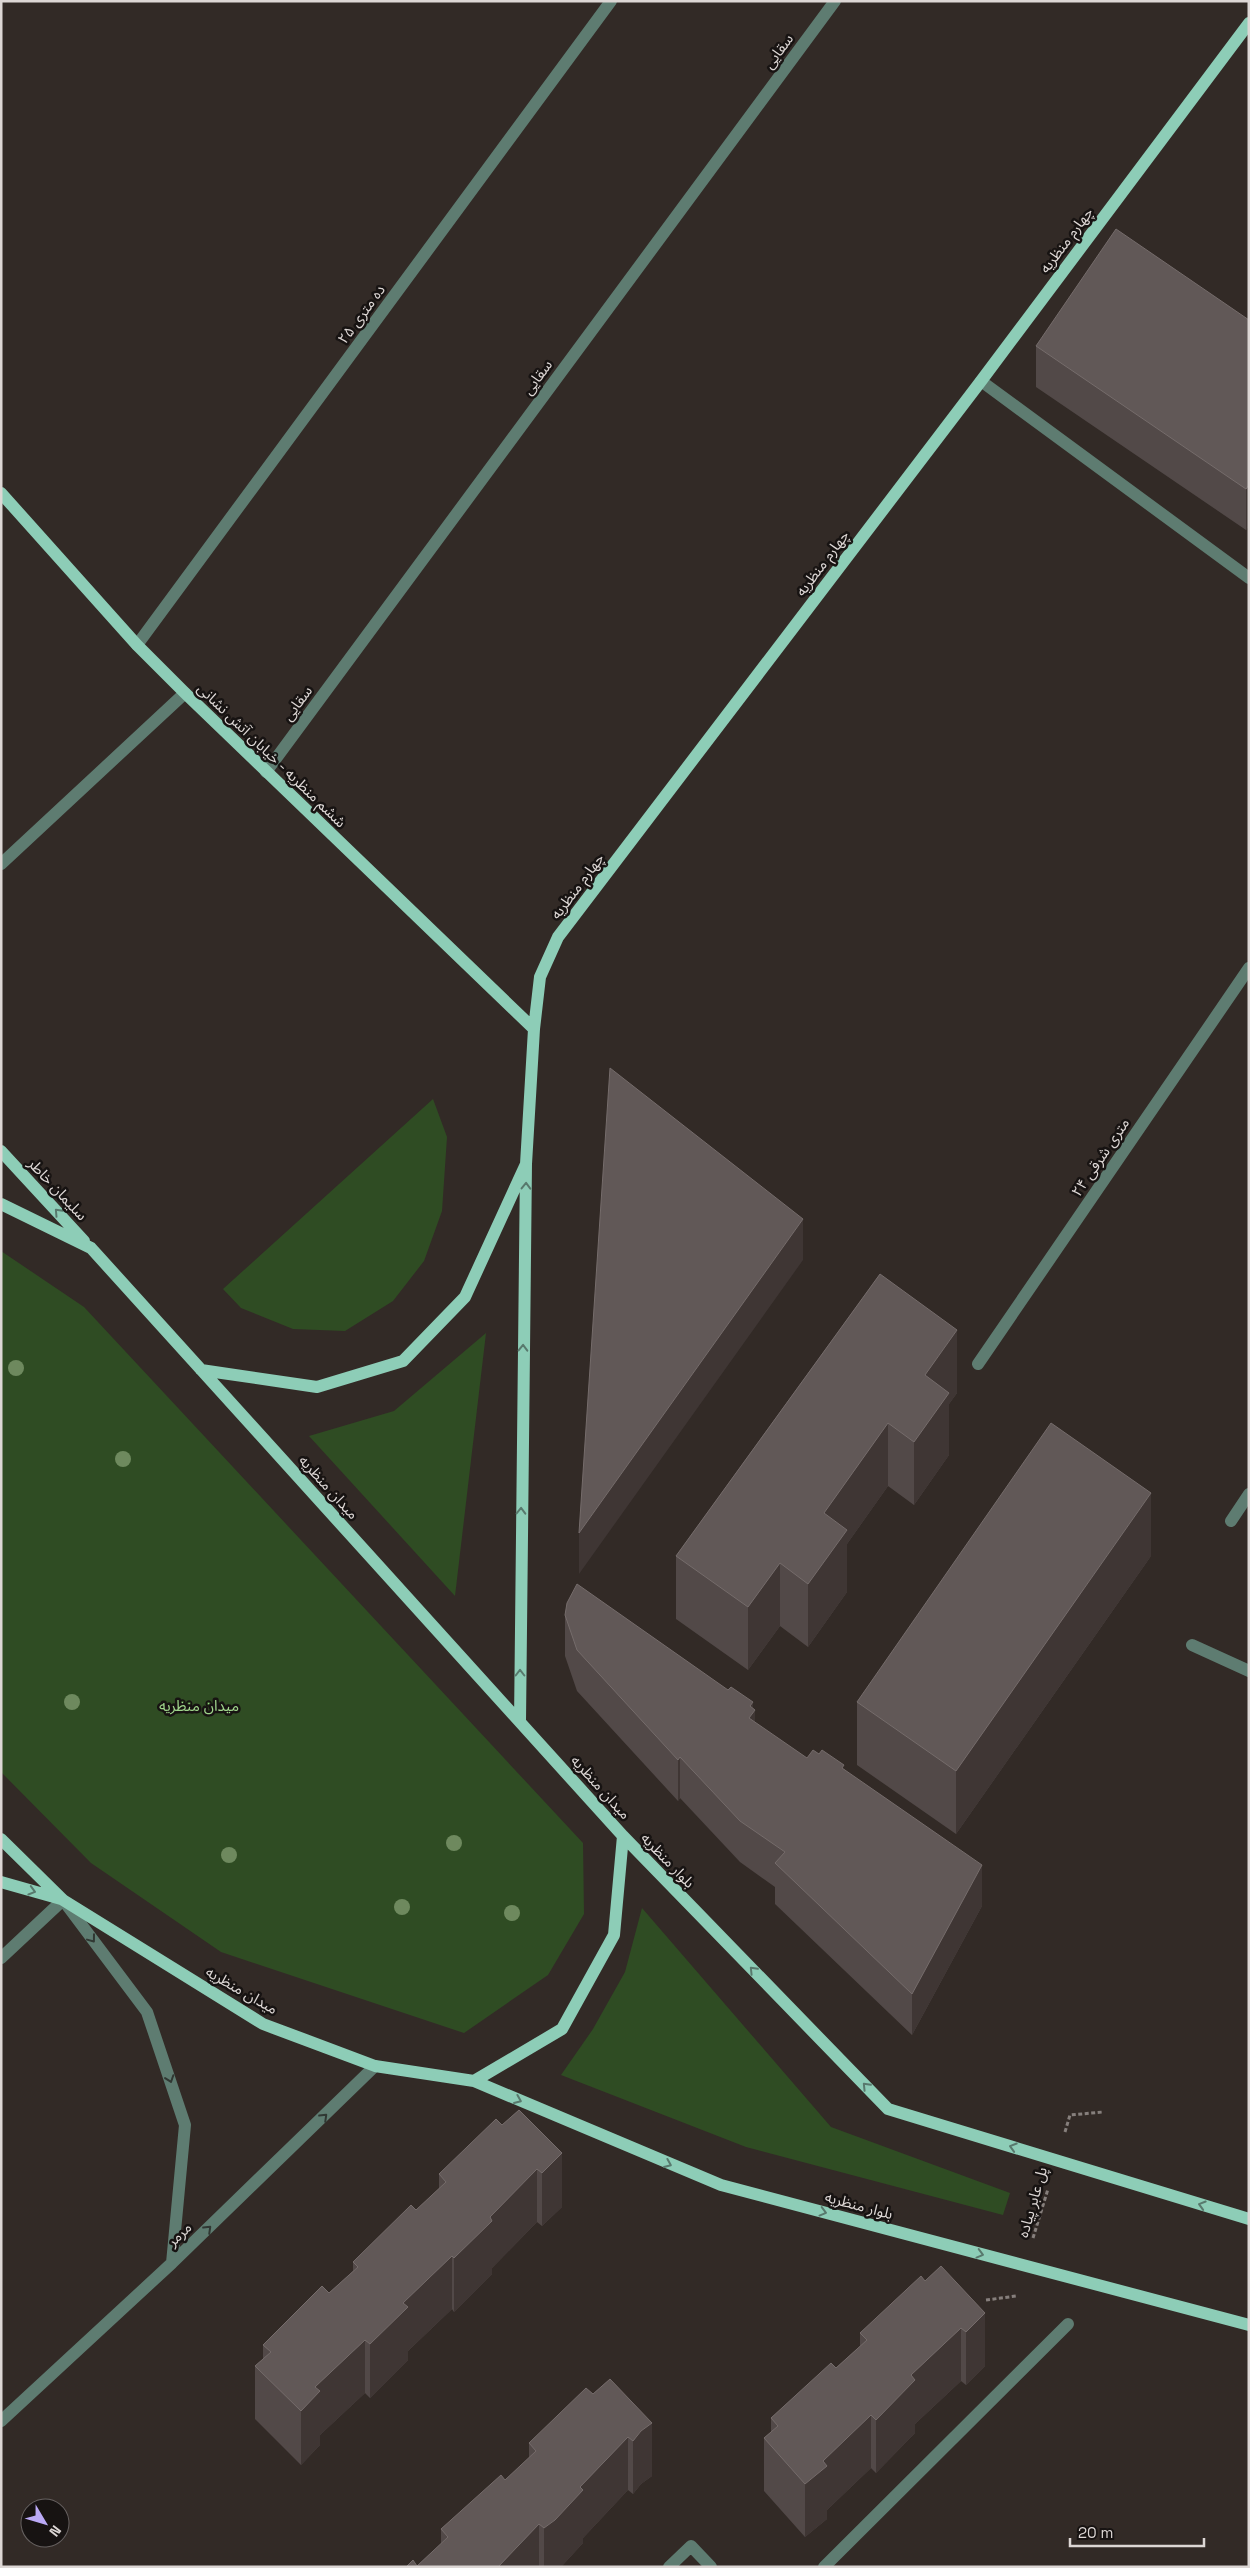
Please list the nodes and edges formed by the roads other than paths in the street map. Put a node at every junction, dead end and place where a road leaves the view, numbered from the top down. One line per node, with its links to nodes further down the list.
1 (610, 1): 7 (street, ده متری ۲۵)
2 (835, 1): 9 (street, سقایی)
3 (1249, 23): 4 (main road, چهارم منظریه)
4 (981, 381): 6 (street); 12 (main road, چهارم منظریه)
5 (1, 493): 7 (main road, ششم منظریه - خیابان آتش نشانی)
6 (1249, 578)
7 (137, 645): 8 (main road, ششم منظریه - خیابان آتش نشانی)
8 (185, 693): 9 (main road, ششم منظریه - خیابان آتش نشانی); 10 (street)
9 (266, 772): 12 (main road, ششم منظریه - خیابان آتش نشانی)
10 (1, 864)
11 (1249, 968): 17 (street, ۲۴ متری شرقی)
12 (534, 1029): 14 (main road, چهارم منظریه)
13 (1, 1151): 16 (main road, سلیمان خاطر, one-way to 13)
14 (526, 1164): 18 (main road); 23 (main road, چهارم منظریه, one-way to 14)
15 (1, 1204): 16 (main road, ميدان منظریه)
16 (91, 1248): 18 (main road, ميدان منظریه)
17 (978, 1364)
18 (201, 1370): 23 (main road, ميدان منظریه)
19 (1249, 1494): 20 (street)
20 (1231, 1521)
21 (1192, 1645): 22 (street)
22 (1249, 1671)
23 (520, 1722): 24 (main road, ميدان منظریه)
24 (623, 1836): 30 (main road, ميدان منظریه); 31 (main road, بلوار منظریه, one-way to 24)
25 (1, 1839): 27 (main road, ميدان منظریه)
26 (1, 1882): 27 (main road, one-way to 27)
27 (63, 1900): 28 (street); 29 (main road, ميدان منظریه); 32 (street, one-way to 32)
28 (1, 1958)
29 (375, 2066): 30 (main road, ميدان منظریه); 32 (street, مرمر, one-way to 29)
30 (474, 2081): 34 (main road, بلوار منظریه, one-way to 34)
31 (1248, 2217)
32 (172, 2263): 35 (street, مرمر)
33 (1068, 2324): 38 (street)
34 (1249, 2325)
35 (1, 2421)
36 (669, 2567): 37 (street)
37 (711, 2567)
38 (824, 2567)

